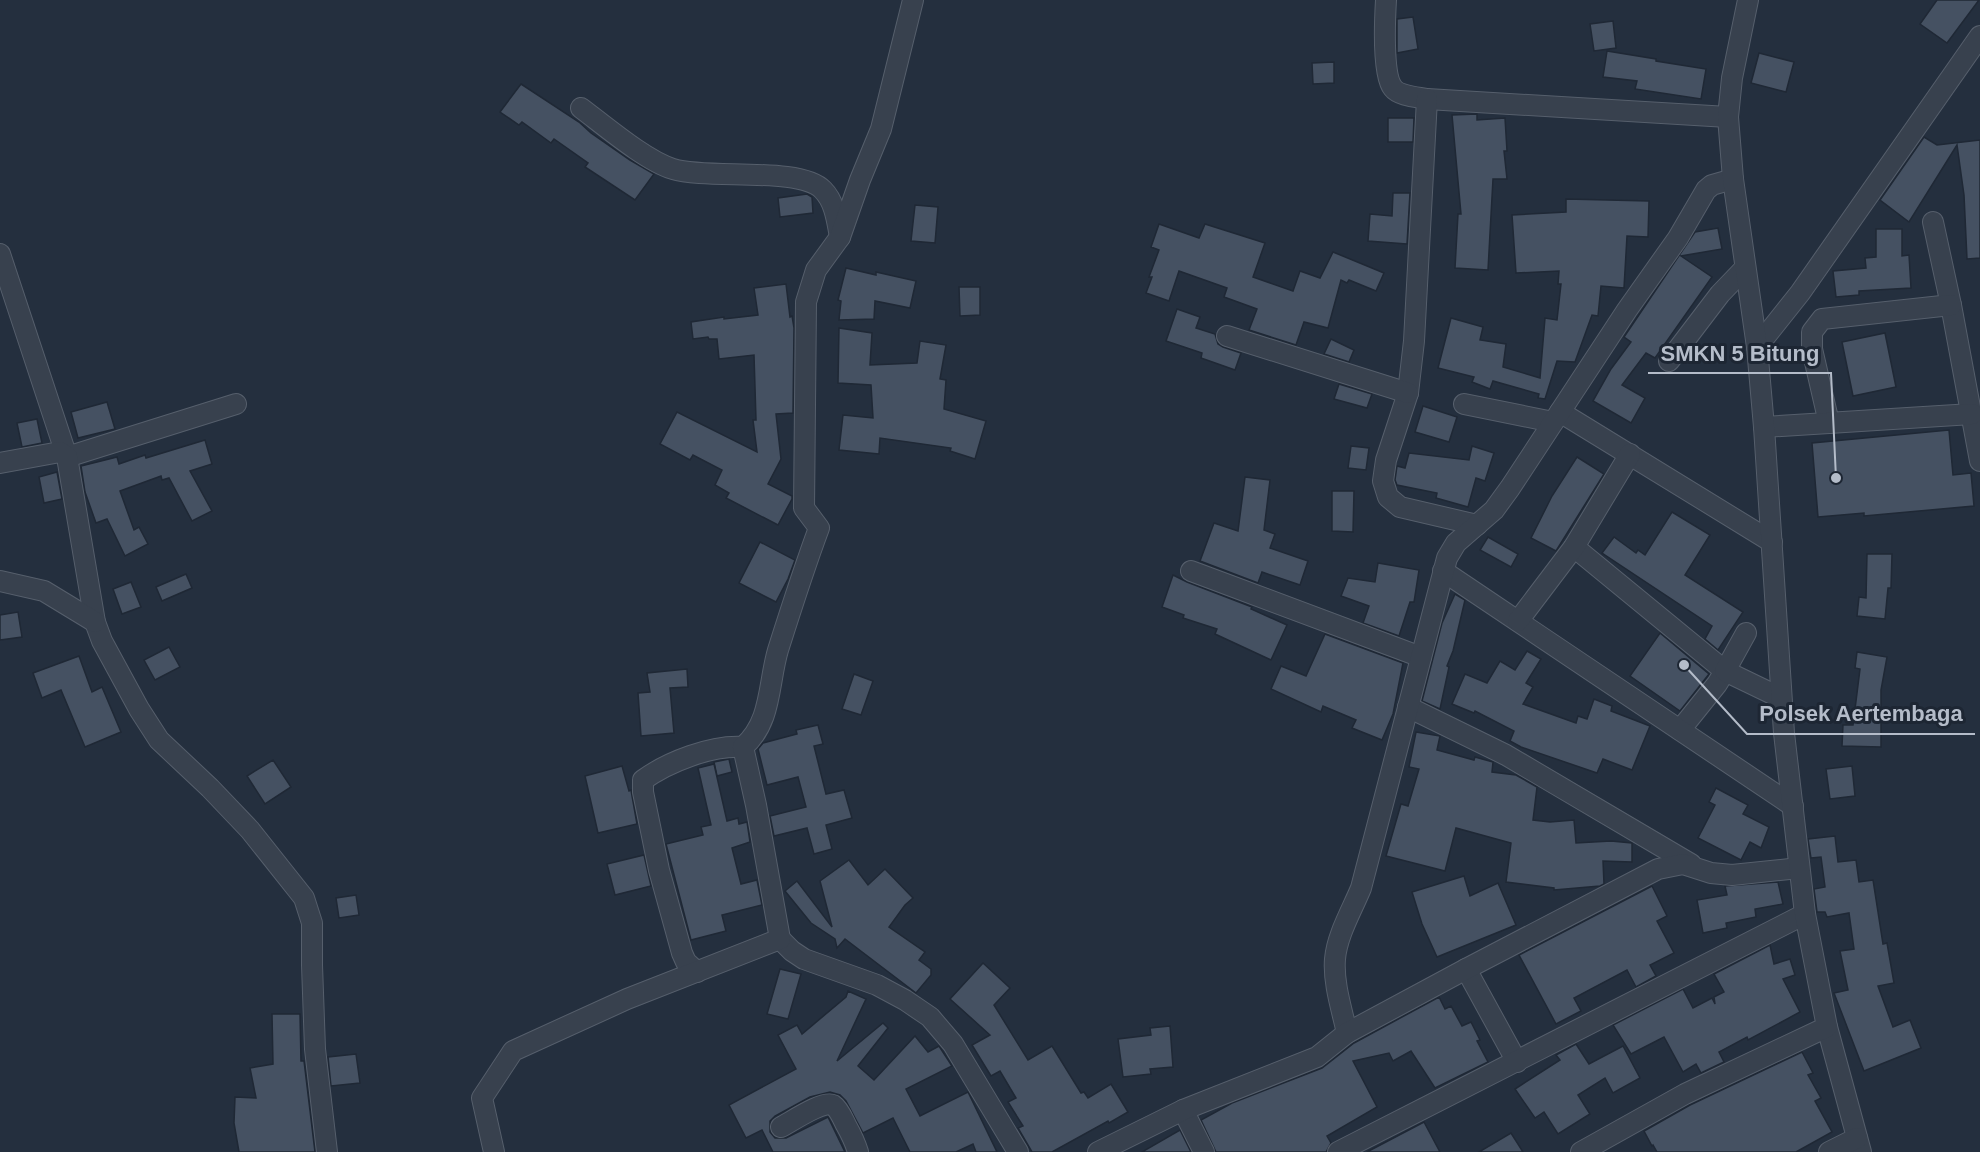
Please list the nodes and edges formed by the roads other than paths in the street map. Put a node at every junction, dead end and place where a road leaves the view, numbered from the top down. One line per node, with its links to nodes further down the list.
1 (913, 0): 10 (street)
2 (1386, 0): 5 (street)
3 (1748, 0): 7 (street)
4 (1980, 36): 15 (street)
5 (1427, 99): 7 (street); 17 (street)
6 (581, 108): 10 (street)
7 (1728, 117): 8 (street)
8 (1733, 179): 12 (street); 21 (street)
9 (1933, 222): 13 (street)
10 (840, 237): 42 (street)
11 (0, 254): 25 (street)
12 (1745, 268): 15 (street); 16 (street)
13 (1951, 305): 20 (street); 22 (street)
14 (1227, 336): 17 (street)
15 (1757, 347): 23 (street)
16 (1669, 362)
17 (1408, 393): 28 (street)
18 (236, 404): 25 (street)
19 (1464, 404): 21 (street)
20 (1972, 414): 22 (street); 26 (street)
21 (1557, 417): 24 (street); 28 (street)
22 (1829, 423): 23 (street)
23 (1764, 427): 29 (street)
24 (1630, 454): 29 (street); 30 (street)
25 (67, 457): 27 (street); 35 (street)
26 (1980, 461)
27 (0, 463)
28 (1477, 525): 31 (street)
29 (1772, 542): 39 (street)
30 (1574, 547): 34 (street); 38 (street)
31 (1443, 571): 34 (street); 37 (street)
32 (1191, 572): 37 (street)
33 (0, 580): 35 (street)
34 (1518, 621): 41 (street)
35 (95, 622): 56 (street)
36 (1746, 633): 38 (street)
37 (1421, 657): 40 (street)
38 (1725, 671): 39 (street); 41 (street)
39 (1781, 698): 43 (street)
40 (1408, 707): 45 (street); 51 (street)
41 (1680, 730): 43 (street)
42 (743, 747): 47 (street); 49 (street)
43 (1793, 806): 44 (street)
44 (1799, 868): 45 (street); 46 (street)
45 (1702, 870): 48 (street)
46 (1805, 914): 50 (street); 52 (street)
47 (780, 939): 49 (street); 59 (street)
48 (1466, 969): 51 (street); 52 (street)
49 (697, 972): 57 (street)
50 (1827, 1027): 55 (street); 63 (street)
51 (1347, 1033): 53 (street)
52 (1517, 1062): 62 (street)
53 (1183, 1110): 60 (street); 61 (street)
54 (781, 1127): 58 (street)
55 (1859, 1145): 64 (street)
56 (327, 1152)
57 (494, 1152)
58 (858, 1152)
59 (1018, 1152)
60 (1098, 1152)
61 (1204, 1152)
62 (1338, 1152)
63 (1581, 1152)
64 (1829, 1152)

